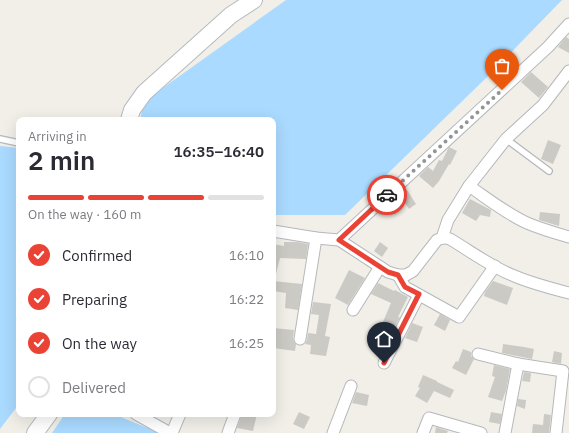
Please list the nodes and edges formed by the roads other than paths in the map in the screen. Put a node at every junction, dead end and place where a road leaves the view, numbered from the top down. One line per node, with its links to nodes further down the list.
1 (254, 0): 4 (street)
2 (569, 24): 14 (street)
3 (569, 71): 6 (street)
4 (130, 117)
5 (0, 139): 7 (lane)
6 (506, 139): 8 (lane); 9 (street)
7 (16, 142)
8 (549, 171)
9 (470, 186): 11 (street); 13 (street)
10 (276, 231): 12 (street)
11 (569, 237)
12 (316, 238): 14 (street); 21 (street)
13 (442, 238): 15 (street); 17 (street)
14 (339, 240): 16 (street)
15 (494, 266): 18 (street); 19 (street)
16 (380, 267): 17 (street); 20 (street)
17 (398, 275): 19 (street)
18 (569, 293)
19 (419, 294): 23 (street)
20 (353, 310)
21 (300, 339)
22 (478, 354): 24 (street)
23 (384, 363)
24 (518, 364): 36 (street); 37 (street)
25 (351, 386): 33 (street)
26 (47, 417): 30 (street)
27 (142, 417): 31 (street)
28 (179, 417): 31 (street)
29 (233, 417): 32 (street)
30 (35, 433)
31 (171, 433)
32 (228, 433)
33 (333, 433)
34 (423, 433): 35 (street)
35 (481, 433)
36 (505, 433)
37 (556, 433)

